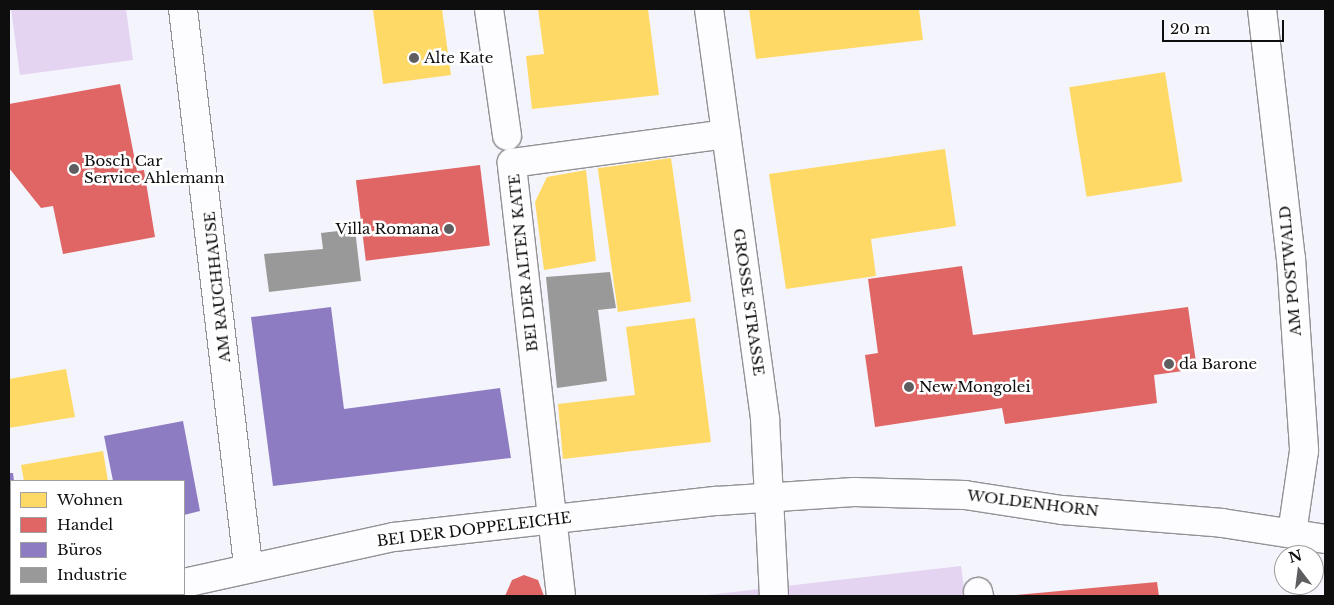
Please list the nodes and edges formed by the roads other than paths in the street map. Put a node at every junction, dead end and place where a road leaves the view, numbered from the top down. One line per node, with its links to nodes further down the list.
1 (183, 9): 11 (street, AM RAUCHHAUSE)
2 (489, 9): 6 (street)
3 (708, 9): 5 (street, GROSSE STRASSE)
4 (1262, 9): 9 (street, AM POSTWALD)
5 (726, 134): 7 (street, GROSSE STRASSE); 8 (street, BEI DER ALTEN KATE)
6 (507, 136)
7 (768, 496): 8 (street, BEI DER DOPPELEICHE); 9 (street, WOLDENHORN); 14 (street, GROSSE STRASSE)
8 (552, 519): 11 (street, BEI DER DOPPELEICHE); 13 (street)
9 (1292, 533): 10 (street, WOLDENHORN)
10 (1325, 539)
11 (248, 566): 12 (street, BEI DER DOPPELEICHE)
12 (185, 583)
13 (561, 596)
14 (774, 596)

